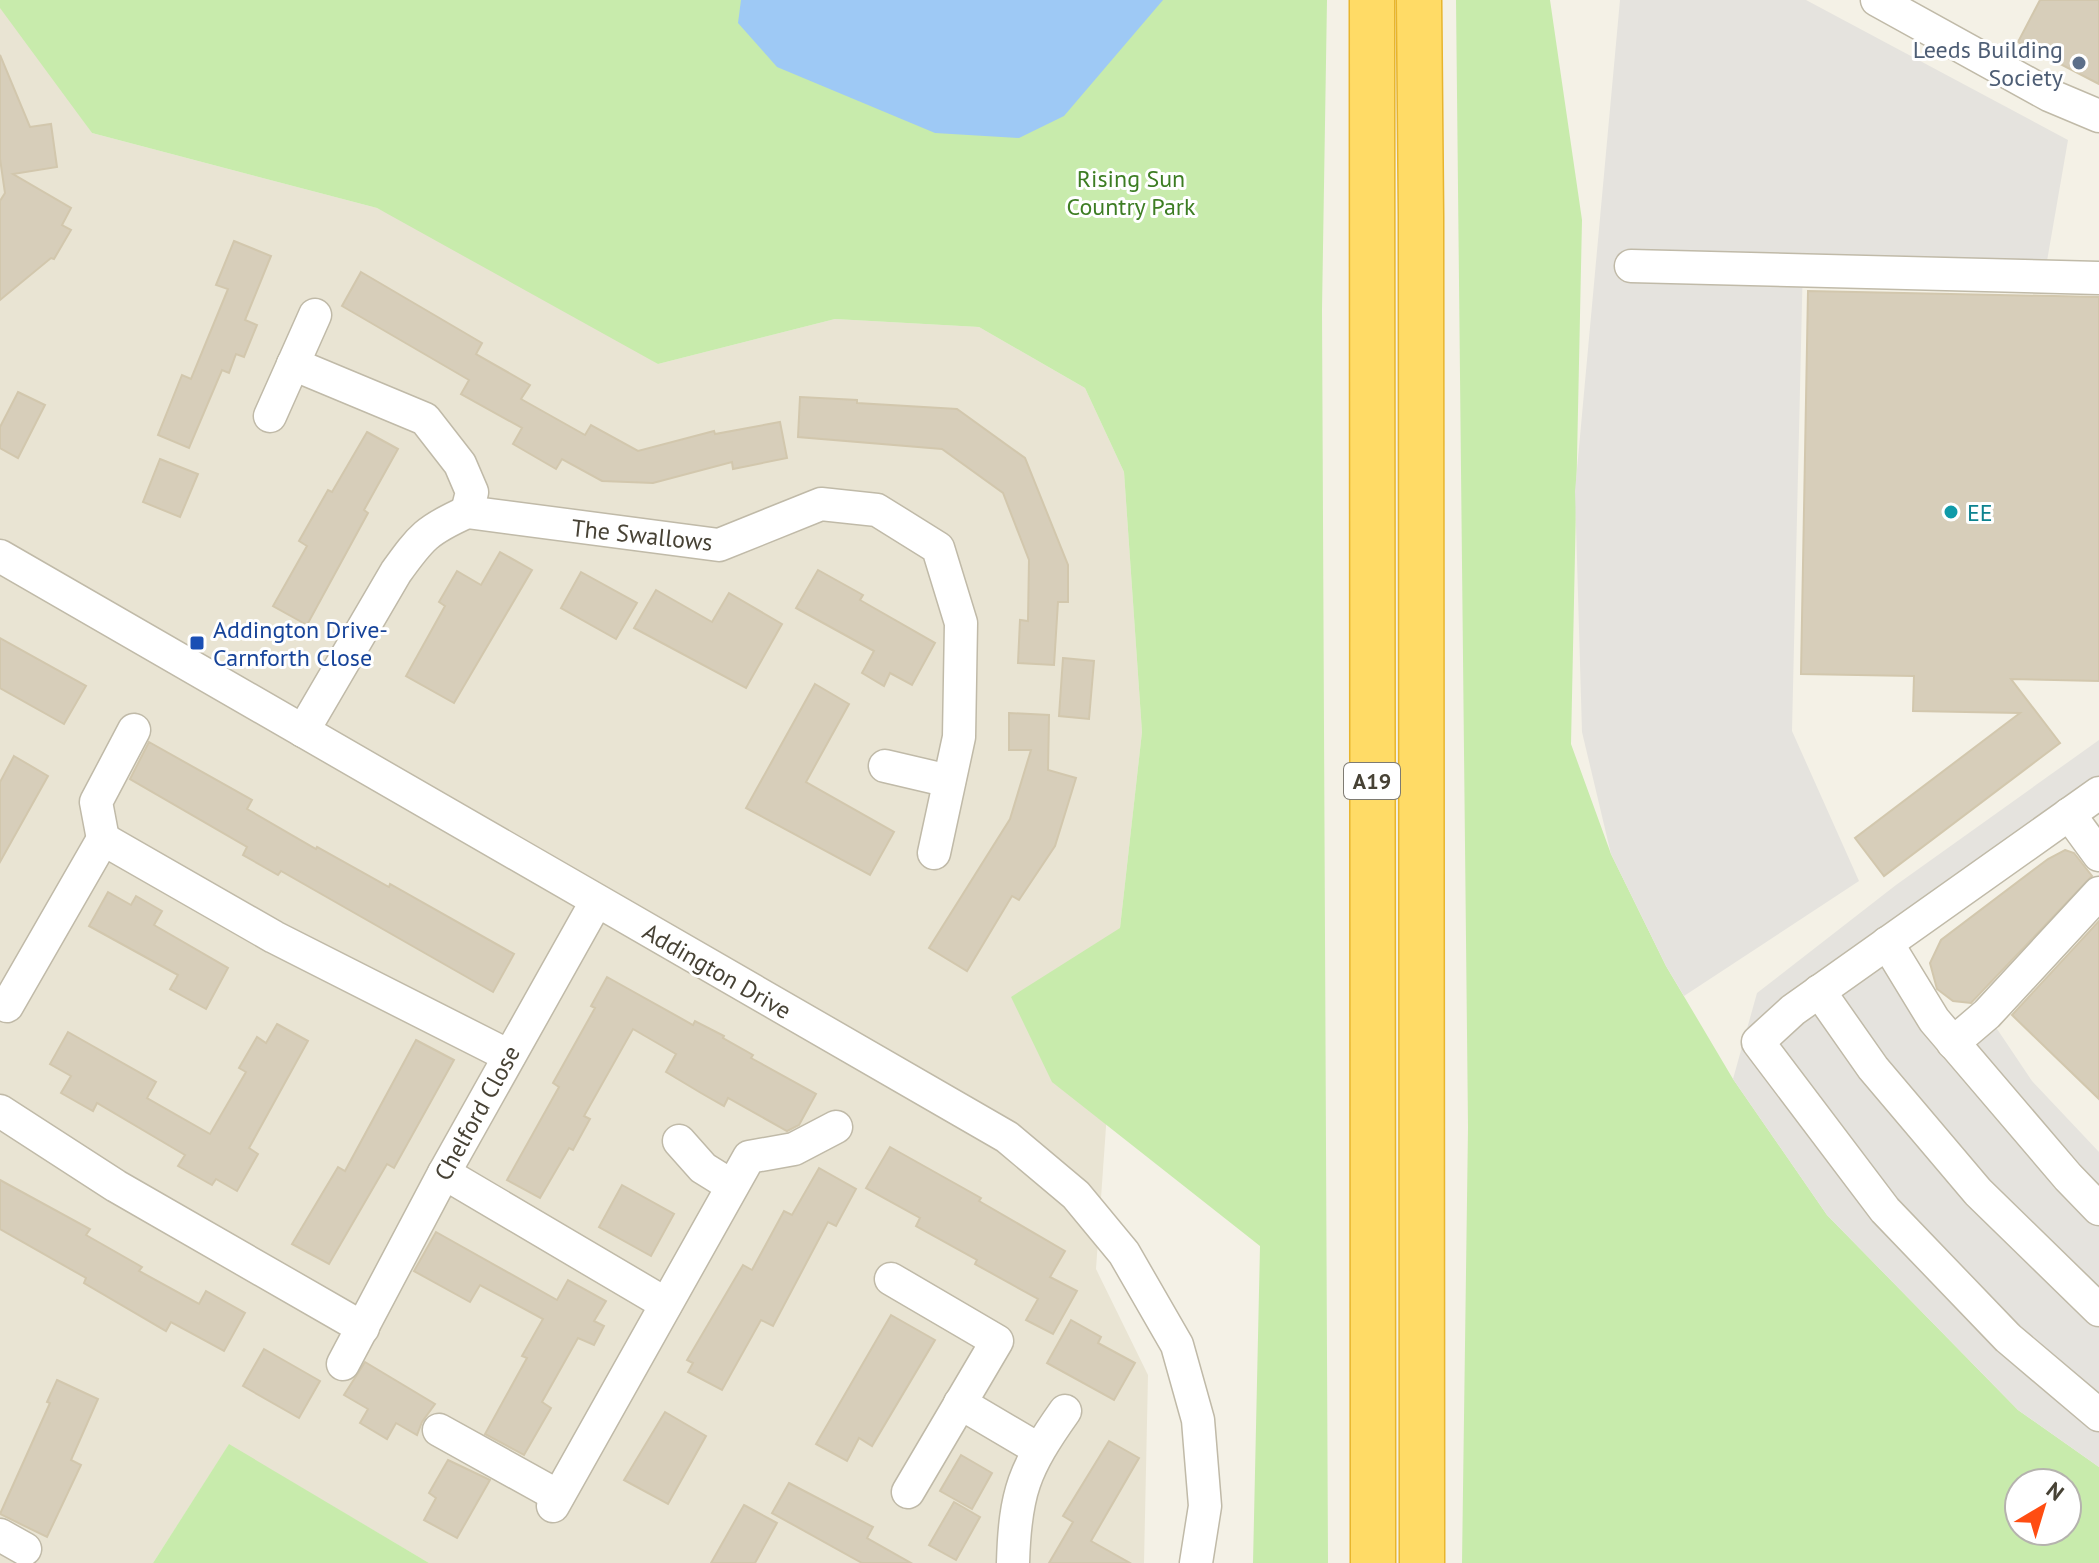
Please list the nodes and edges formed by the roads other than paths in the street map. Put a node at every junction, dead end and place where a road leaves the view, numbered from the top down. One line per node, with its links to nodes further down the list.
1 (1372, 0): 47 (highway, A19)
2 (1419, 0): 48 (highway, A19)
3 (1877, 0): 4 (street)
4 (2099, 116)
5 (1631, 266): 6 (street)
6 (2099, 278)
7 (315, 315): 8 (street)
8 (293, 364): 9 (street); 10 (street)
9 (270, 416)
10 (467, 512): 13 (street); 15 (street, The Swallows)
11 (0, 556): 13 (street, Addington Drive)
12 (134, 730): 18 (street)
13 (303, 731): 22 (street, Addington Drive)
14 (885, 766): 15 (street)
15 (949, 781): 19 (street, The Swallows)
16 (2099, 793): 17 (street)
17 (2069, 814): 20 (street); 23 (street)
18 (103, 839): 25 (street); 27 (street)
19 (934, 853)
20 (2099, 855)
21 (2099, 893): 26 (street)
22 (596, 902): 27 (street, Chelford Close); 46 (street, Addington Drive)
23 (1887, 943): 24 (street); 26 (street)
24 (1819, 991): 36 (street); 41 (street)
25 (7, 1006)
26 (1953, 1043): 33 (street)
27 (509, 1056): 31 (street, Chelford Close)
28 (0, 1111): 37 (street)
29 (836, 1127): 32 (street)
30 (679, 1141): 32 (street)
31 (444, 1173): 35 (street); 37 (street, Chelford Close)
32 (732, 1186): 35 (street)
33 (2099, 1209)
34 (891, 1279): 39 (street)
35 (666, 1304): 42 (street)
36 (2099, 1310)
37 (363, 1328): 38 (street, Chelford Close)
38 (343, 1364)
39 (960, 1403): 43 (street); 44 (street)
40 (1065, 1411): 43 (street)
41 (2099, 1415)
42 (439, 1430)
43 (1038, 1449): 45 (street)
44 (908, 1492)
45 (1013, 1563)
46 (1196, 1563)
47 (1373, 1563)
48 (1422, 1563)

